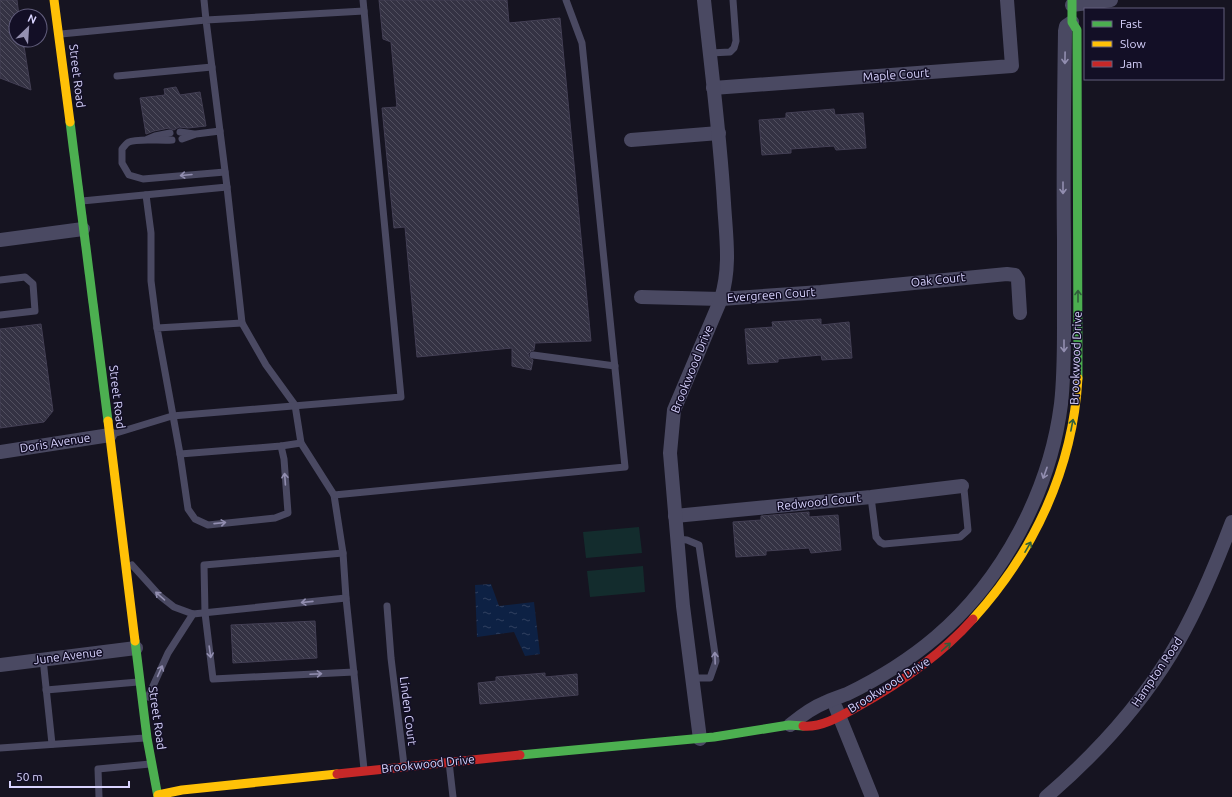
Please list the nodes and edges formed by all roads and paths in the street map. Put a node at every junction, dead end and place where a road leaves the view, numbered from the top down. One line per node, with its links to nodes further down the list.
1 (54, 0): 13 (street, Street Road)
2 (204, 0): 11 (lane)
3 (364, 0): 10 (lane)
4 (566, 0): 38 (lane)
5 (704, 0): 14 (street, Brookwood Drive)
6 (733, 0): 14 (lane)
7 (1007, 0): 17 (street, Maple Court)
8 (1111, 0): 9 (street)
9 (1072, 2): 12 (street, Brookwood Drive)
10 (364, 11): 11 (lane); 39 (lane)
11 (206, 20): 13 (lane); 15 (lane)
12 (1072, 22): 65 (street, Brookwood Drive, one-way to 65); 67 (street, Brookwood Drive, one-way to 12)
13 (59, 34): 26 (street, Street Road)
14 (710, 53): 17 (street, Brookwood Drive)
15 (212, 66): 16 (lane); 18 (lane)
16 (117, 76)
17 (713, 88): 19 (street, Brookwood Drive)
18 (220, 131): 20 (lane); 23 (lane)
19 (719, 133): 22 (street); 32 (street, Brookwood Drive)
20 (181, 135)
21 (171, 137): 23 (lane, one-way to 21)
22 (631, 140)
23 (225, 172): 24 (lane)
24 (227, 187): 25 (lane); 35 (lane)
25 (146, 195): 26 (lane); 36 (lane)
26 (80, 202): 27 (street, Street Road)
27 (83, 229): 28 (street); 41 (street, Street Road)
28 (0, 240)
29 (0, 280): 34 (lane)
30 (821, 292): 32 (street, Evergreen Court); 33 (street, Oak Court)
31 (641, 297): 32 (street, Evergreen Court)
32 (721, 299): 49 (street, Brookwood Drive)
33 (1020, 313)
34 (0, 315)
35 (242, 323): 36 (lane); 39 (lane)
36 (157, 328): 40 (lane)
37 (533, 355): 38 (lane)
38 (615, 366): 47 (lane)
39 (295, 405): 40 (lane); 42 (lane)
40 (172, 416): 41 (lane); 45 (lane)
41 (110, 435): 44 (street, Doris Avenue); 53 (street, Street Road)
42 (301, 443): 43 (lane); 47 (lane)
43 (281, 446): 45 (lane); 45 (lane, one-way to 43)
44 (0, 452)
45 (180, 454)
46 (962, 486): 48 (street, Redwood Court); 48 (lane)
47 (334, 495): 52 (lane)
48 (871, 496): 49 (street, Redwood Court)
49 (675, 516): 51 (street, Brookwood Drive)
50 (1232, 522): 81 (street, Hampton Road)
51 (677, 539): 62 (street, Brookwood Drive); 62 (lane, one-way to 51)
52 (343, 553): 54 (lane); 56 (lane)
53 (124, 556): 57 (lane, one-way to 53); 58 (street, Street Road)
54 (346, 598): 56 (lane, one-way to 56); 61 (lane)
55 (387, 606): 75 (lane, Linden Court)
56 (204, 613): 57 (lane); 61 (lane, one-way to 61)
57 (194, 614): 66 (lane, one-way to 57)
58 (136, 648): 59 (street, June Avenue); 63 (street, Street Road)
59 (43, 660): 60 (street, June Avenue); 64 (lane)
60 (0, 665)
61 (354, 672): 76 (lane)
62 (692, 678): 70 (street, Brookwood Drive)
63 (140, 682): 64 (lane); 66 (street, Street Road)
64 (46, 690): 71 (lane)
65 (833, 699): 67 (street); 68 (street, Brookwood Drive)
66 (144, 706): 69 (street, Street Road)
67 (839, 716): 68 (street, Brookwood Drive); 80 (street)
68 (790, 725): 70 (street, Brookwood Drive)
69 (147, 738): 71 (lane); 74 (street, Street Road)
70 (700, 739): 73 (street, Brookwood Drive)
71 (52, 744): 72 (lane)
72 (0, 748)
73 (449, 762): 75 (street, Brookwood Drive); 79 (lane)
74 (152, 764): 77 (street, Street Road); 78 (lane)
75 (404, 767): 76 (street, Brookwood Drive)
76 (364, 771): 77 (street, Brookwood Drive)
77 (156, 796)
78 (100, 797)
79 (453, 797)
80 (872, 797)
81 (1046, 797)

